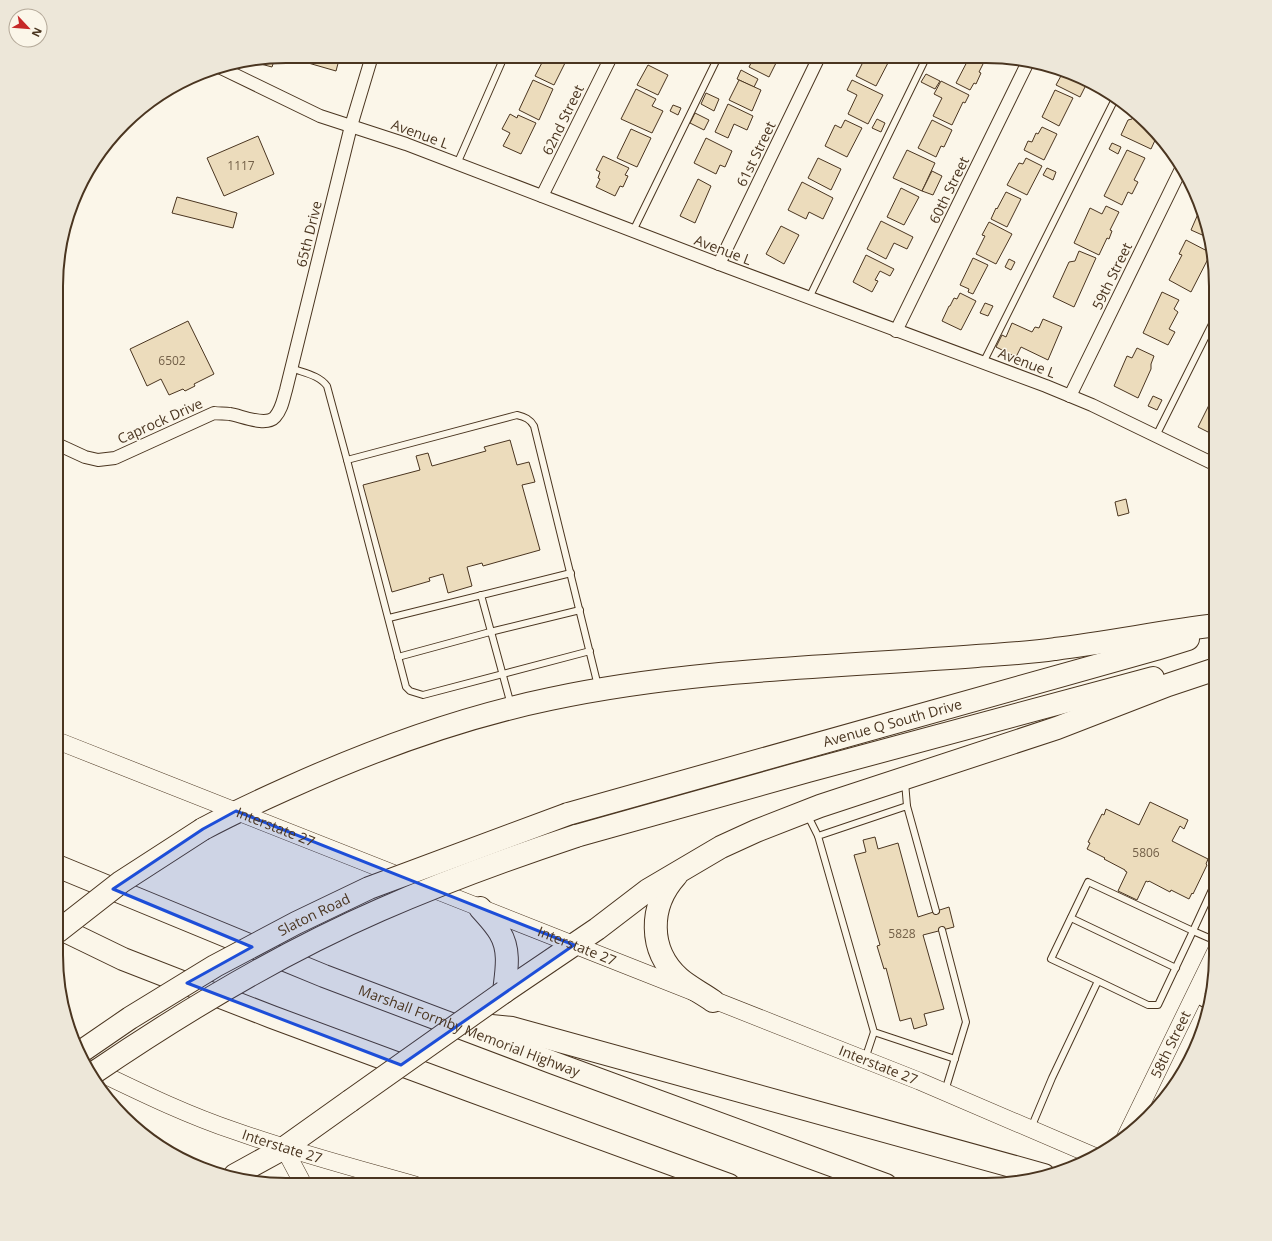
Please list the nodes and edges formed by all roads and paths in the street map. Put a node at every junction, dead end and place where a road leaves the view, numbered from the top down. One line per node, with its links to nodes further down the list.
1 (370, 63): 10 (street, 65th Drive)
2 (501, 63): 11 (lane)
3 (608, 63): 13 (street, 62nd Street)
4 (715, 63): 14 (lane)
5 (817, 63): 15 (street, 61st Street)
6 (924, 63): 16 (lane)
7 (1026, 66): 18 (street, 60th Street)
8 (228, 71): 10 (street, Avenue L)
9 (1113, 103): 19 (lane)
10 (351, 126): 11 (street, Avenue L); 20 (street, 65th Drive)
11 (457, 164): 13 (street, Avenue L)
12 (1179, 174): 21 (street, 59th Street)
13 (542, 196): 14 (street, Avenue L)
14 (633, 231): 15 (street, Avenue L)
15 (719, 264): 16 (street, Avenue L)
16 (809, 298): 18 (street, Avenue L)
17 (1209, 330): 23 (lane)
18 (896, 331): 19 (street, Avenue L)
19 (983, 363): 21 (street, Avenue L)
20 (291, 368): 22 (street, 65th Drive); 25 (lane)
21 (1070, 396): 23 (street, Avenue L)
22 (274, 418): 24 (street, Caprock Drive)
23 (1156, 436): 26 (street, Avenue L)
24 (63, 447)
25 (347, 460): 27 (lane); 30 (lane)
26 (1209, 462)
27 (571, 573): 28 (lane); 29 (lane)
28 (481, 595): 30 (lane); 32 (lane)
29 (580, 610): 32 (lane); 34 (lane)
30 (389, 618): 35 (lane)
31 (1209, 626): 39 (highway)
32 (490, 632): 35 (lane); 38 (lane)
33 (1209, 632): 46 (highway, Avenue Q South Drive)
34 (590, 651): 38 (lane); 39 (lane)
35 (398, 657): 38 (lane)
36 (1209, 664): 47 (highway, Avenue Q South Drive)
37 (1209, 671): 42 (highway)
38 (502, 674): 40 (lane)
39 (599, 689): 40 (highway)
40 (512, 708): 44 (highway)
41 (63, 743): 44 (main road, Interstate 27)
42 (905, 778): 43 (lane); 45 (highway)
43 (907, 806): 48 (lane); 53 (lane)
44 (236, 811): 52 (main road, Interstate 27); 55 (highway, bridge)
45 (806, 811): 48 (lane); 50 (highway)
46 (568, 814): 71 (highway, Slaton Road, bridge)
47 (576, 836): 74 (highway, Slaton Road, bridge)
48 (818, 836): 70 (lane)
49 (63, 868): 69 (highway, Marshall Formby Memorial Highway)
50 (680, 871): 61 (highway); 68 (highway)
51 (1209, 896): 58 (lane)
52 (480, 908): 61 (main road, Interstate 27); 66 (highway)
53 (936, 911)
54 (1071, 918): 58 (lane); 63 (lane); 65 (lane)
55 (63, 928)
56 (63, 930): 62 (highway)
57 (942, 930): 72 (lane)
58 (1193, 931): 60 (lane); 63 (lane)
59 (63, 935): 62 (highway)
60 (1209, 938)
61 (574, 945): 66 (highway); 68 (main road, Interstate 27)
62 (123, 959): 85 (highway)
63 (1176, 968): 65 (lane)
64 (1209, 973): 67 (main road, 58th Street)
65 (1098, 981): 78 (lane)
66 (504, 992): 79 (highway, bridge)
67 (1200, 998): 77 (main road, 58th Street)
68 (713, 1001): 73 (main road, Interstate 27)
69 (443, 1021): 82 (highway); 86 (highway, Marshall Formby Memorial Highway)
70 (874, 1032): 72 (lane); 73 (lane)
71 (84, 1050)
72 (955, 1059): 76 (lane)
73 (865, 1060): 76 (main road, Interstate 27)
74 (96, 1071)
75 (96, 1071): 79 (main road, Interstate 27)
76 (945, 1092): 78 (main road, Interstate 27)
77 (1148, 1108)
78 (1031, 1128): 80 (main road, Interstate 27)
79 (284, 1148): 81 (highway); 83 (main road); 84 (main road, Interstate 27)
80 (1088, 1153)
81 (239, 1173)
82 (1035, 1173)
83 (300, 1178)
84 (392, 1178)
85 (712, 1178)
86 (870, 1178)

